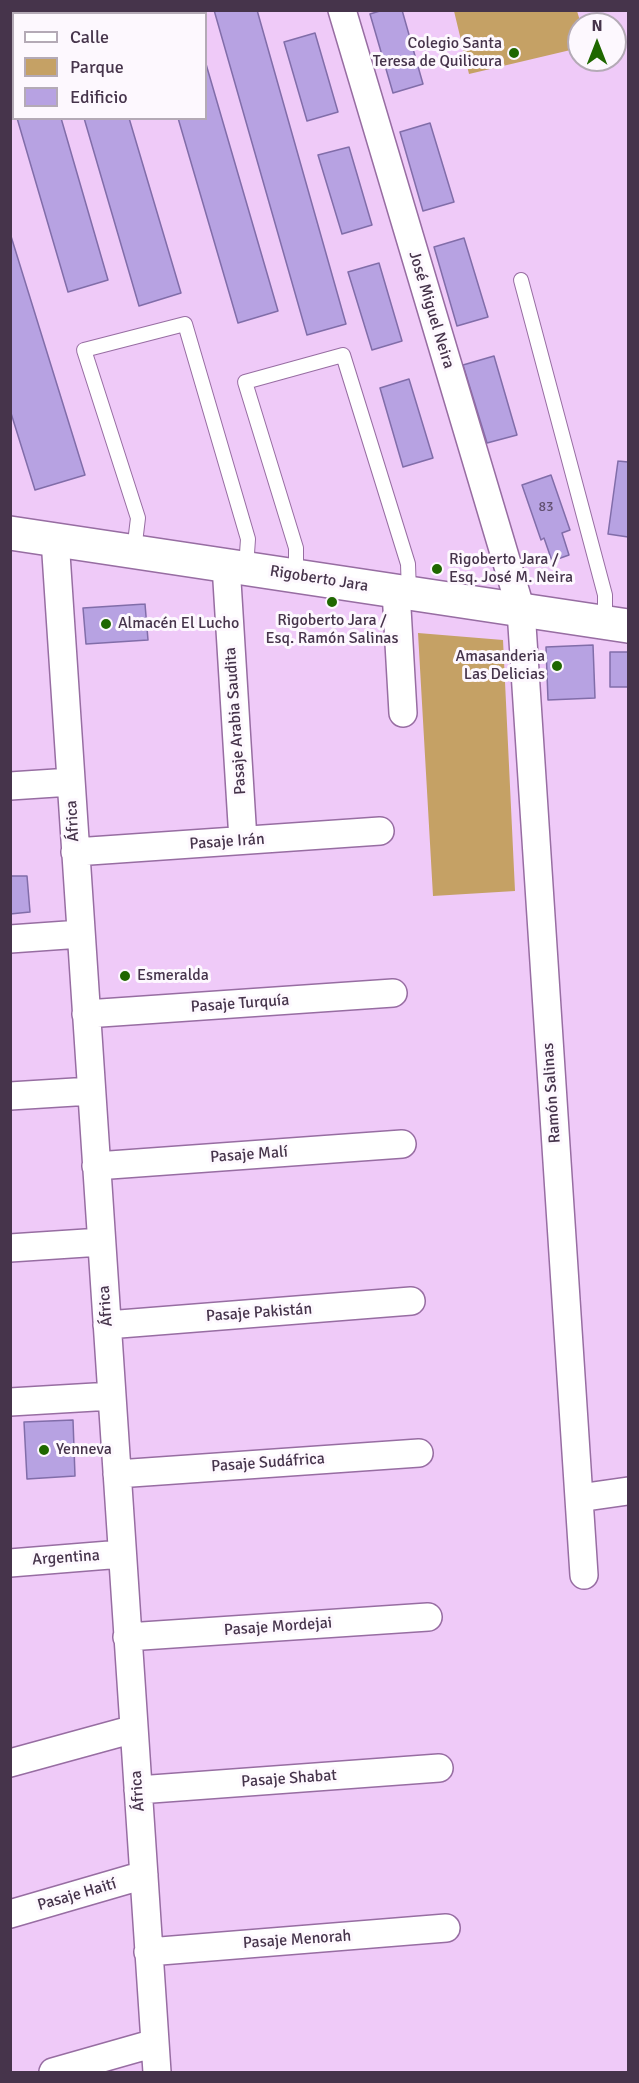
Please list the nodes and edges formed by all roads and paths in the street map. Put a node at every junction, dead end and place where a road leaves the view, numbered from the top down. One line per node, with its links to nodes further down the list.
1 (342, 10): 9 (street, José Miguel Neira)
2 (521, 280): 10 (lane)
3 (10, 533): 4 (street, Rigoberto Jara)
4 (55, 539): 5 (street, Rigoberto Jara); 12 (street, África)
5 (134, 551): 6 (street, Rigoberto Jara); 6 (lane)
6 (236, 567): 7 (street, Rigoberto Jara); 15 (street, Pasaje Arabia Saudita)
7 (296, 576): 8 (street, Rigoberto Jara); 8 (lane)
8 (403, 592): 9 (street, Rigoberto Jara); 11 (street)
9 (521, 610): 10 (street, Rigoberto Jara); 34 (street, Ramón Salinas)
10 (617, 624)
11 (403, 713)
12 (71, 782): 13 (street); 16 (street, África)
13 (10, 786)
14 (380, 831): 15 (street, Pasaje Irán)
15 (243, 840): 16 (street, Pasaje Irán)
16 (75, 852): 17 (street, África)
17 (81, 934): 18 (street); 20 (street, África)
18 (10, 939)
19 (393, 993): 20 (street, Pasaje Turquía)
20 (86, 1014): 21 (street, África)
21 (91, 1091): 22 (street); 24 (street, África)
22 (10, 1096)
23 (402, 1144): 24 (street, Pasaje Malí)
24 (96, 1166): 25 (street, África)
25 (101, 1242): 26 (street); 28 (street, África)
26 (10, 1248)
27 (411, 1301): 28 (street, Pasaje Pakistán)
28 (107, 1325): 29 (street, África)
29 (112, 1396): 30 (street); 32 (street, África)
30 (10, 1402)
31 (419, 1453): 32 (street, Pasaje Sudáfrica)
32 (117, 1474): 35 (street, África)
33 (628, 1491): 34 (street)
34 (579, 1498): 37 (street, Ramón Salinas)
35 (122, 1554): 36 (street, Argentina); 39 (street, África)
36 (10, 1563)
37 (584, 1575)
38 (428, 1617): 39 (street, Pasaje Mordejai)
39 (128, 1637): 40 (street, África)
40 (134, 1729): 41 (street); 43 (street, África)
41 (10, 1763)
42 (439, 1768): 43 (street, Pasaje Shabat)
43 (138, 1790): 44 (street, África)
44 (144, 1875): 45 (street, Pasaje Haití); 47 (street, África)
45 (10, 1914)
46 (446, 1928): 47 (street, Pasaje Menorah)
47 (148, 1952): 48 (street, África)
48 (154, 2043): 49 (street); 50 (street, África)
49 (53, 2073)
50 (157, 2073)

